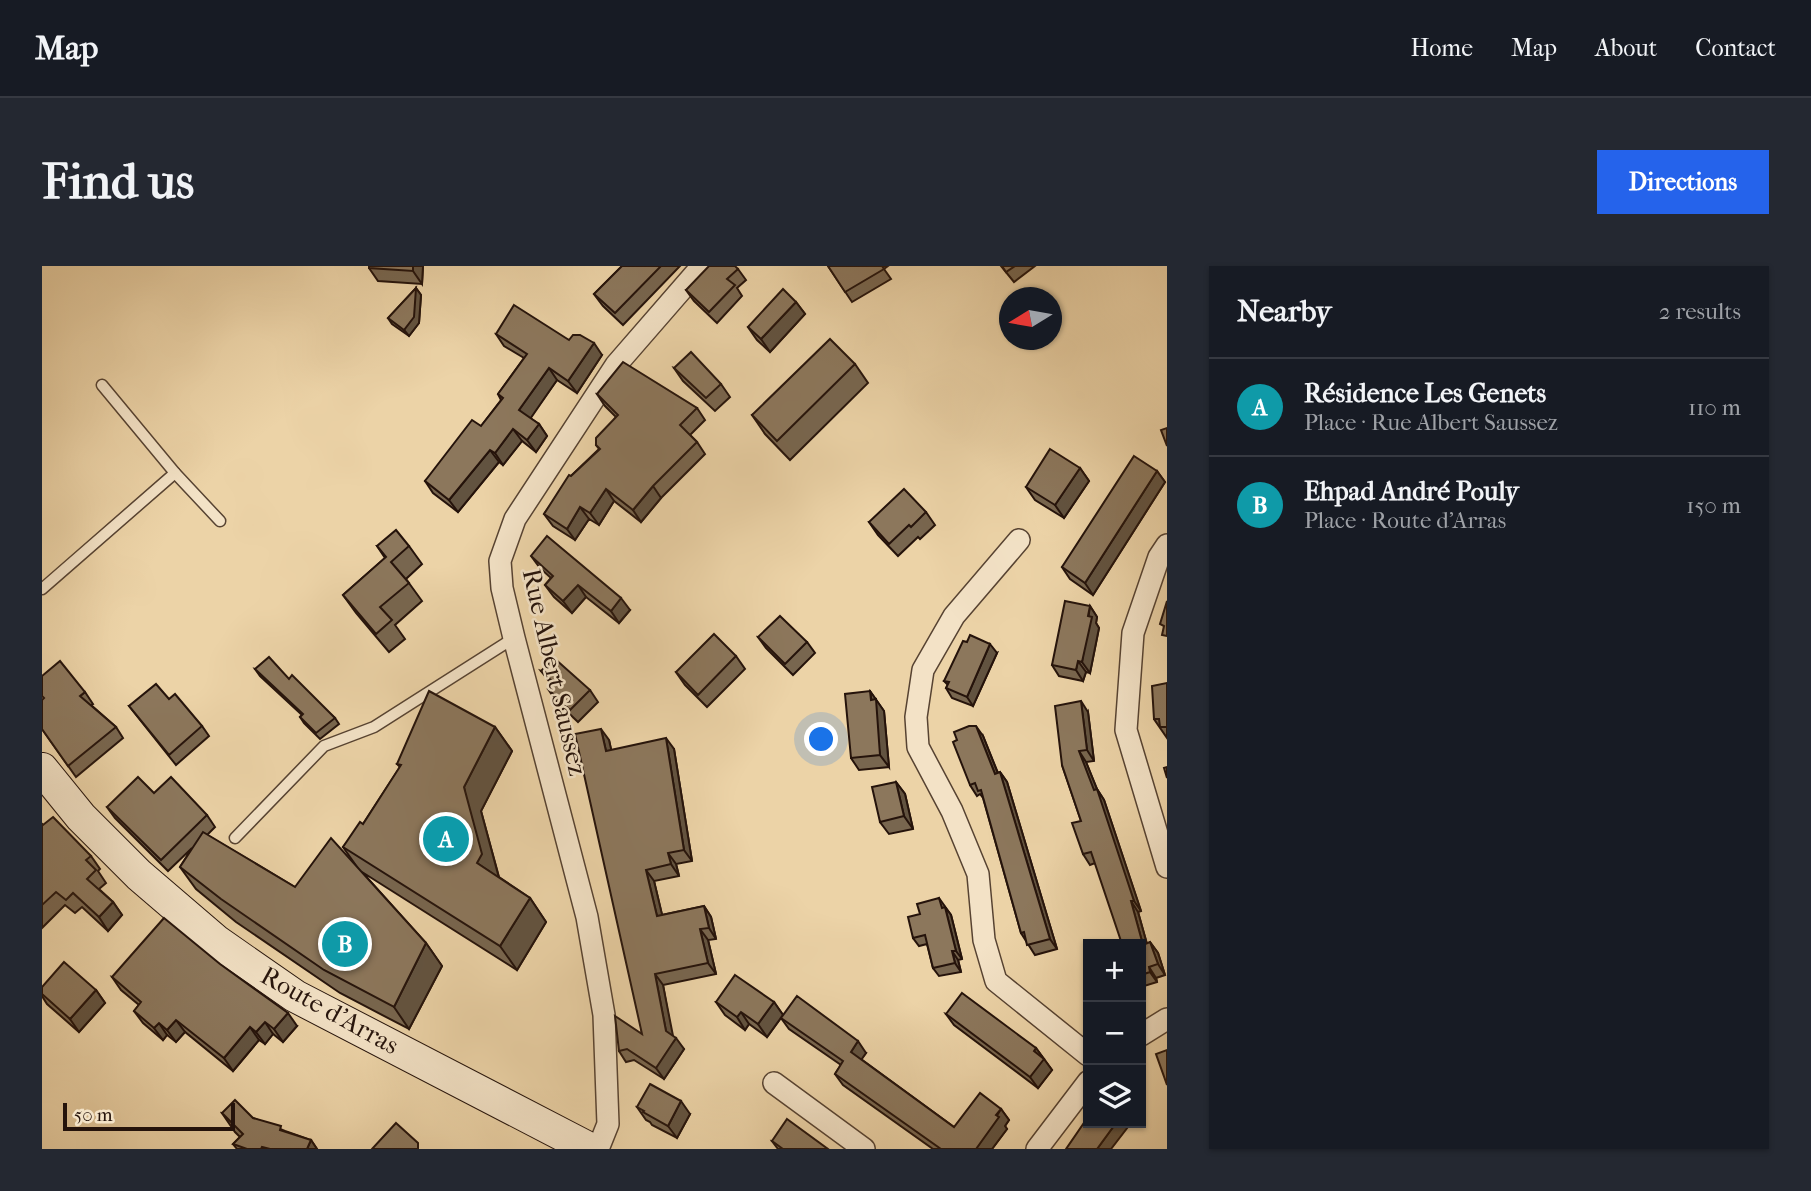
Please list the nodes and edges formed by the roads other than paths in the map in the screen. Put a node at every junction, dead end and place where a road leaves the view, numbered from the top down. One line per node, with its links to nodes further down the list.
1 (702, 266): 8 (street, Rue Albert Saussez)
2 (102, 385): 3 (lane)
3 (175, 473): 4 (lane); 7 (lane)
4 (220, 521)
5 (1020, 540): 14 (street)
6 (1167, 544): 11 (street)
7 (42, 589)
8 (514, 638): 10 (lane); 18 (street, Rue Albert Saussez)
9 (42, 768): 17 (main road, Route d'Arras)
10 (234, 838)
11 (1167, 867)
12 (1167, 1019): 13 (street)
13 (1146, 1032)
14 (1083, 1051)
15 (774, 1083): 19 (street)
16 (1083, 1089): 20 (street)
17 (590, 1149)
18 (598, 1149)
19 (864, 1149)
20 (1037, 1149)

